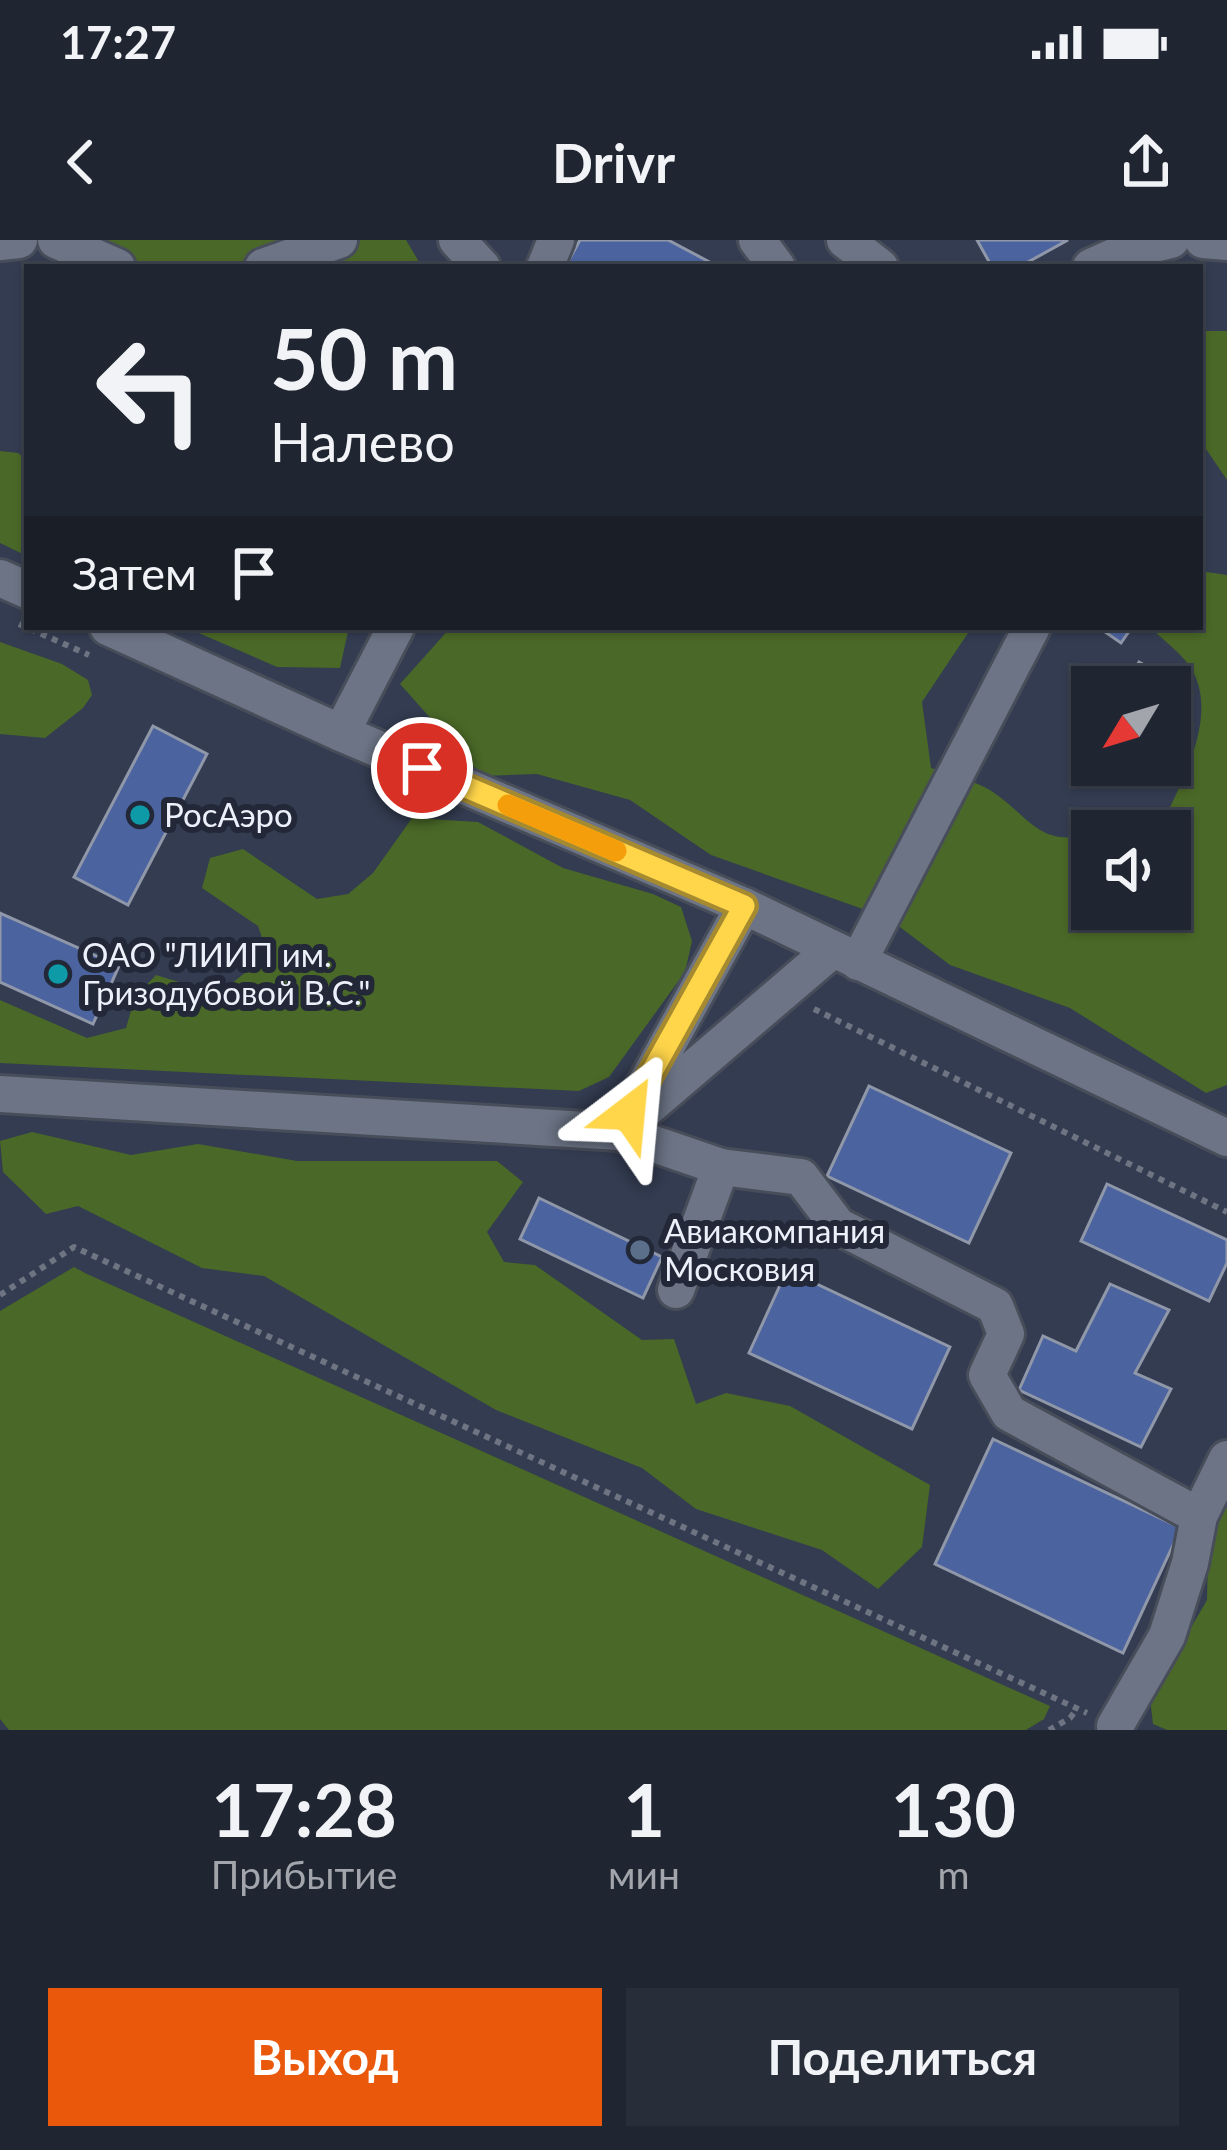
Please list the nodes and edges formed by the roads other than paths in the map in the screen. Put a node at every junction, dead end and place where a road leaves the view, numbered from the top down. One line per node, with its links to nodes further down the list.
1 (19, 240): 8 (lane)
2 (56, 240): 10 (lane)
3 (339, 240): 11 (lane)
4 (458, 240): 12 (lane)
5 (845, 240): 13 (lane)
6 (1171, 240): 14 (lane)
7 (1203, 240): 9 (lane)
8 (0, 242)
9 (1227, 242)
10 (110, 264)
11 (271, 264)
12 (479, 264)
13 (876, 264)
14 (1097, 264)
15 (115, 630): 18 (lane)
16 (394, 630): 18 (lane)
17 (1030, 630): 20 (lane)
18 (341, 733): 19 (lane)
19 (744, 906): 20 (lane); 22 (lane)
20 (845, 956): 22 (lane); 23 (lane)
21 (0, 1094): 22 (lane)
22 (619, 1132): 24 (lane)
23 (1227, 1138)
24 (721, 1167): 25 (lane); 27 (lane)
25 (676, 1290)
26 (1227, 1459): 27 (lane)
27 (1199, 1516): 28 (lane)
28 (1115, 1726)

